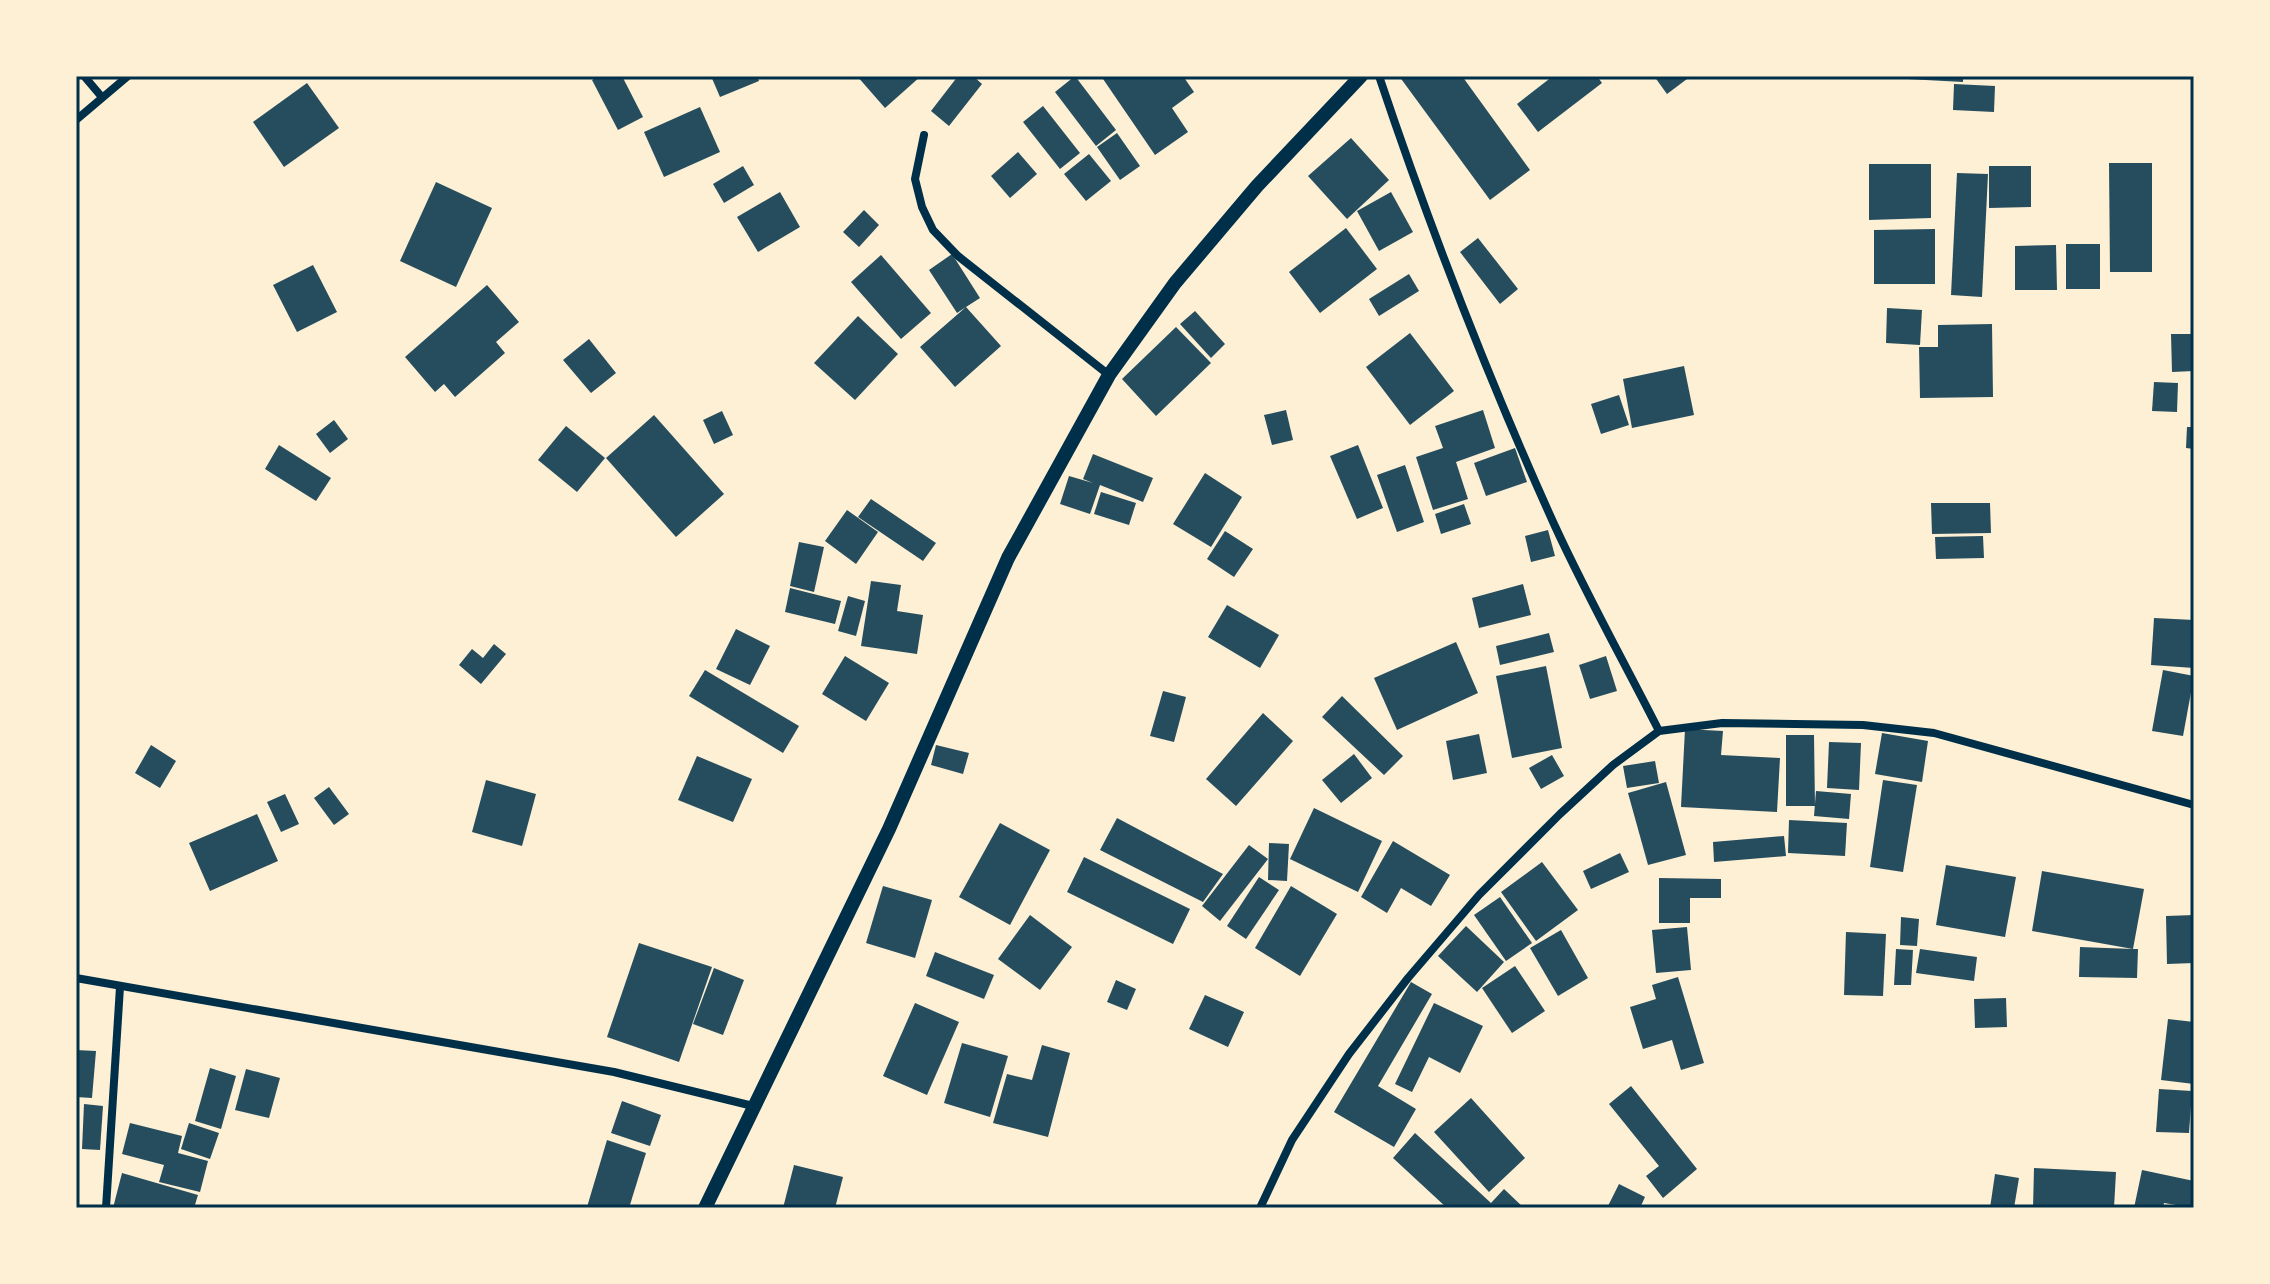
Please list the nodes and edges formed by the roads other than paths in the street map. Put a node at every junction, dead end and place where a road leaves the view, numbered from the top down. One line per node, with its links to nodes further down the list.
1 (84, 76): 5 (street)
2 (128, 76): 5 (street)
3 (1361, 76): 8 (street)
4 (1379, 76): 9 (street)
5 (101, 96): 6 (street)
6 (76, 120)
7 (924, 135): 8 (street)
8 (1109, 375): 13 (street)
9 (1659, 731): 10 (street); 16 (street)
10 (2194, 805)
11 (76, 978): 12 (street)
12 (120, 987): 13 (street); 14 (street)
13 (753, 1106): 15 (street)
14 (106, 1208)
15 (705, 1208)
16 (1260, 1208)

